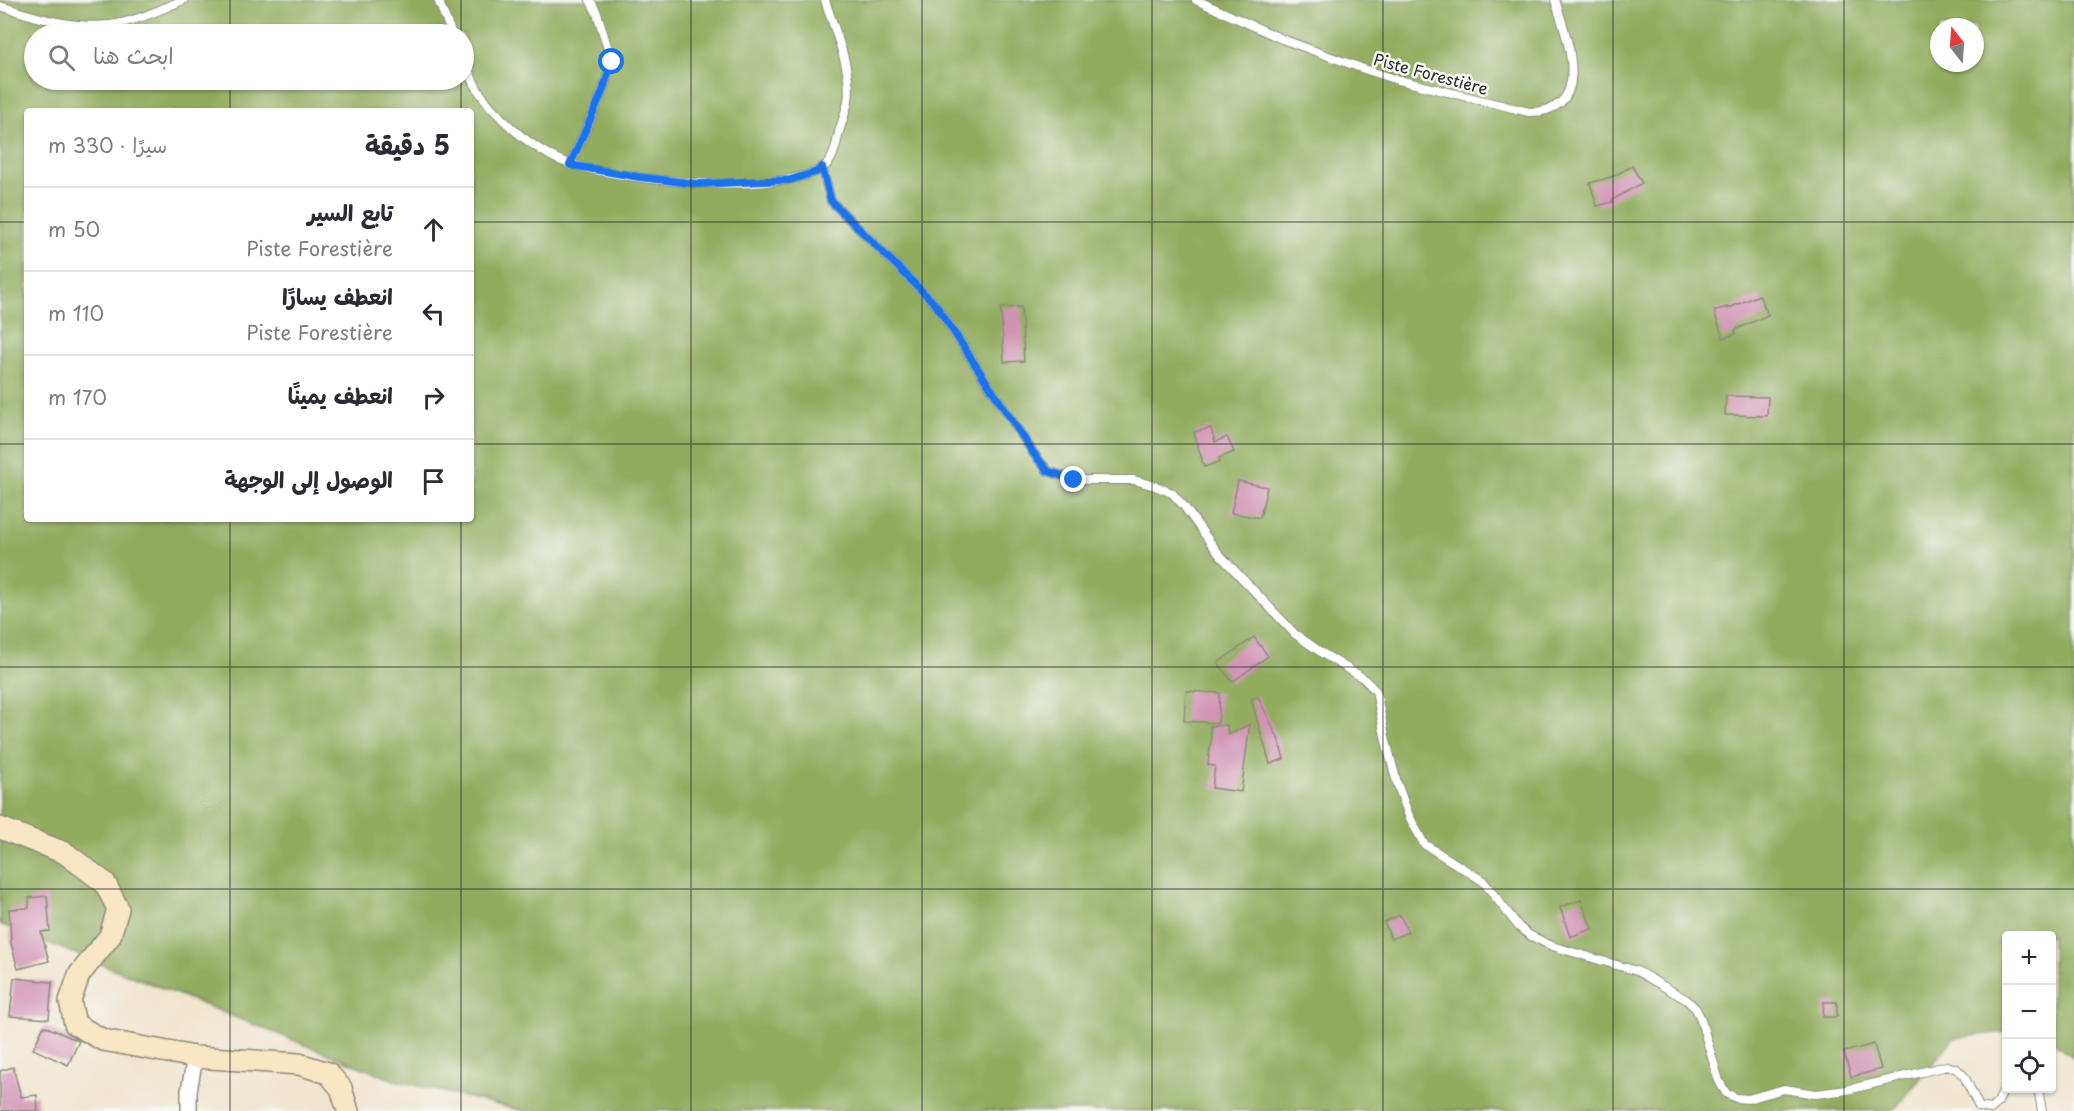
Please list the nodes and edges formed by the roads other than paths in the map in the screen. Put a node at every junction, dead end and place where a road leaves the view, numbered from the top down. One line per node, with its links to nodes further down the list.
1 (183, 0): 9 (lane)
2 (438, 0): 10 (lane)
3 (590, 0): 12 (lane)
4 (825, 0): 13 (lane)
5 (1196, 0): 6 (lane, Piste Forestière)
6 (1556, 0)
7 (0, 6): 8 (lane)
8 (71, 24)
9 (113, 24)
10 (448, 24)
11 (474, 81): 12 (lane)
12 (570, 165): 13 (lane)
13 (822, 167): 16 (lane)
14 (0, 828): 15 (street)
15 (195, 1057): 18 (street); 19 (street)
16 (2003, 1093)
17 (2039, 1093): 20 (lane)
18 (189, 1111)
19 (348, 1111)
20 (2042, 1111)

